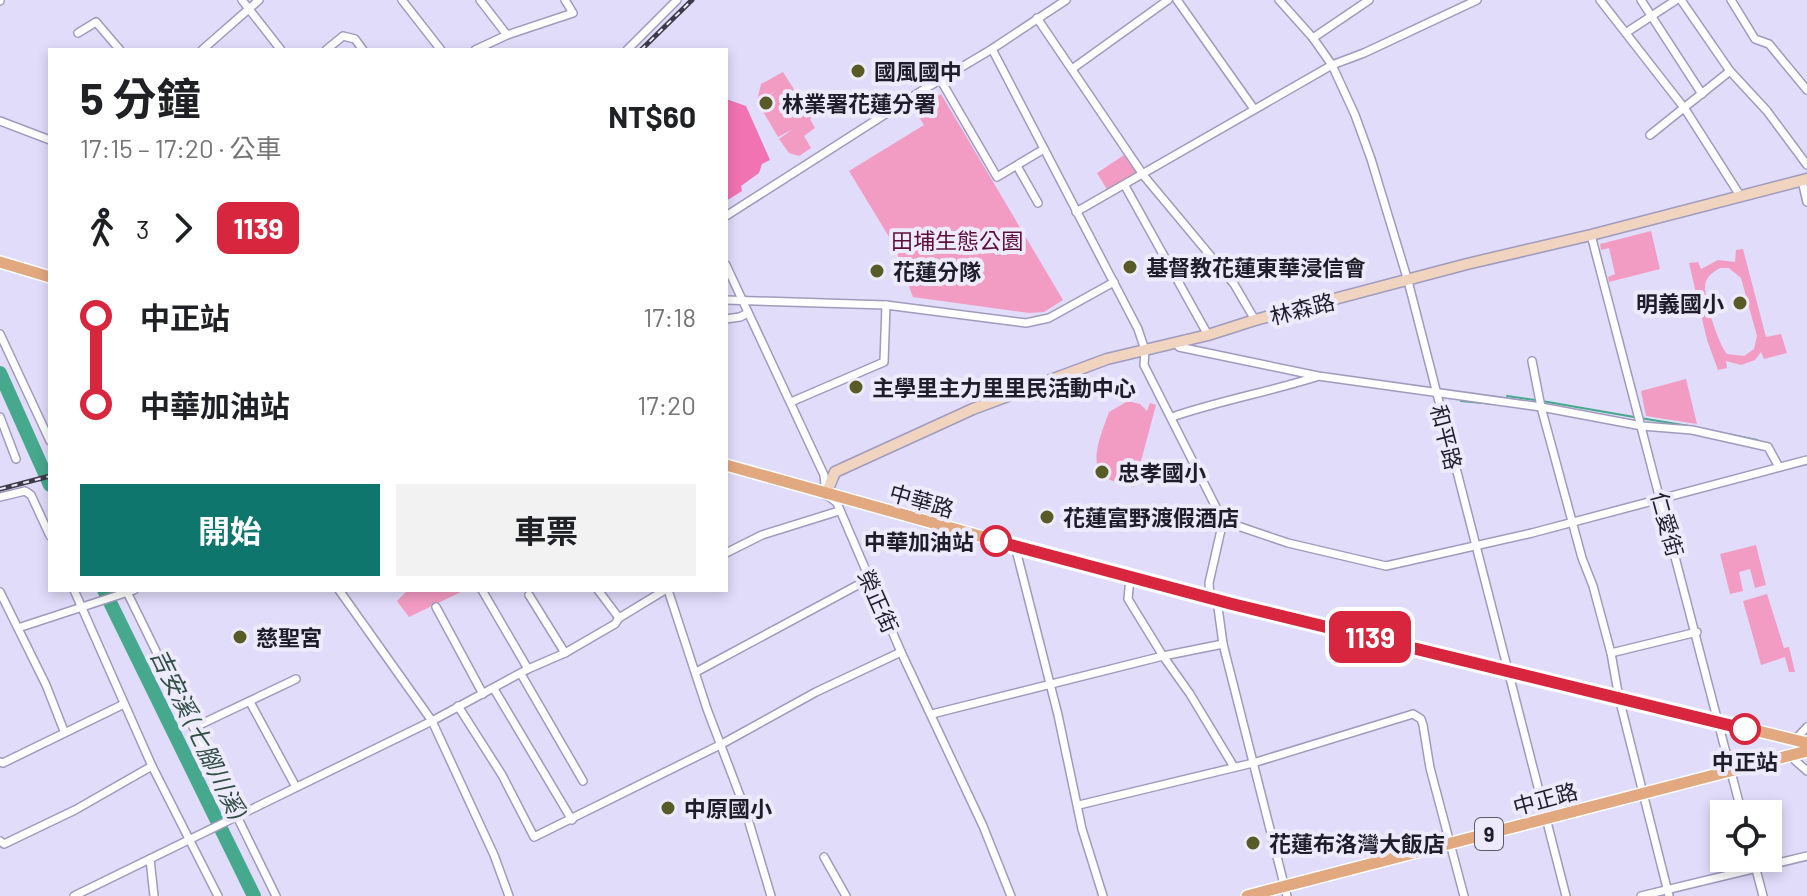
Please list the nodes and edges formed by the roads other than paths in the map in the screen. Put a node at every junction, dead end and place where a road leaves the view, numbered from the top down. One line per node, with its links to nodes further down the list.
1 (242, 0): 17 (street)
2 (259, 0): 17 (street)
3 (402, 0): 29 (street)
4 (480, 0): 22 (street)
5 (565, 0): 22 (street)
6 (677, 0): 31 (street)
7 (1066, 0): 19 (street)
8 (1168, 0): 34 (street)
9 (1177, 0): 39 (street)
10 (1279, 0): 23 (street, 和平路)
11 (1369, 0): 23 (street)
12 (1477, 0): 33 (street)
13 (1600, 0): 20 (street)
14 (1641, 0): 18 (street)
15 (1678, 0): 18 (street); 35 (street)
16 (1731, 0): 37 (street)
17 (249, 8): 25 (street); 26 (street)
18 (1651, 16): 20 (street); 38 (street)
19 (1037, 18): 32 (street); 34 (street)
20 (1627, 32): 40 (street)
21 (78, 33): 24 (street)
22 (507, 35): 30 (street)
23 (1313, 38): 33 (street, 和平路)
24 (118, 48)
25 (204, 48)
26 (279, 48)
27 (328, 48): 28 (street)
28 (361, 48)
29 (439, 48)
30 (479, 48)
31 (629, 48)
32 (992, 49): 36 (street); 44 (street)
33 (1332, 65): 39 (street); 59 (street, 和平路)
34 (1072, 69): 47 (street)
35 (1730, 71): 38 (street); 45 (street)
36 (940, 79): 46 (street); 54 (street)
37 (1807, 90)
38 (1702, 94): 40 (street)
39 (1254, 109): 47 (street)
40 (1685, 109): 42 (street); 50 (street)
41 (0, 121): 43 (street)
42 (1650, 135)
43 (48, 139)
44 (1044, 149): 46 (street); 53 (street)
45 (1807, 165)
46 (1017, 166): 52 (street)
47 (1144, 176): 49 (street); 66 (street)
48 (1804, 180): 50 (street, 林森路); 51 (street)
49 (1125, 186): 53 (street); 68 (street)
50 (1741, 197): 55 (street, 林森路)
51 (1807, 202)
52 (1038, 203)
53 (1076, 212): 60 (street)
54 (728, 215)
55 (1591, 235): 59 (street, 林森路); 78 (street, 仁愛街)
56 (0, 262): 58 (main road)
57 (728, 269): 61 (street, 榮正街)
58 (48, 276)
59 (1408, 281): 66 (street, 林森路); 73 (street, 和平路)
60 (1114, 282): 63 (street); 70 (street)
61 (742, 299): 62 (street); 63 (street); 64 (street, 榮正街)
62 (728, 300)
63 (886, 305): 74 (street)
64 (748, 313): 65 (street); 74 (street, 榮正街)
65 (728, 319)
66 (1255, 320): 68 (street, 林森路)
67 (0, 334): 79 (street)
68 (1208, 335): 69 (street, 林森路)
69 (1176, 342): 70 (street, 林森路); 72 (street)
70 (1145, 350): 77 (street); 84 (street, 林森路)
71 (1532, 361): 75 (street)
72 (1318, 376): 73 (street); 77 (street)
73 (1436, 392): 75 (street); 92 (street, 和平路)
74 (791, 402): 84 (street, 榮正街)
75 (1540, 403): 78 (street); 89 (street)
76 (0, 417): 80 (street)
77 (1172, 417): 88 (street)
78 (1641, 420): 83 (street); 86 (street, 仁愛街)
79 (48, 437)
80 (16, 459)
81 (1807, 460): 83 (street)
82 (728, 466): 84 (main road, 中華路)
83 (1779, 467): 86 (street)
84 (826, 494): 87 (street, 榮正街); 91 (main road, 中華路)
85 (0, 497): 90 (street)
86 (1662, 499): 89 (street); 111 (street, 仁愛街)
87 (839, 511): 93 (street); 95 (street, 榮正街)
88 (1223, 521): 92 (street); 106 (street)
89 (1572, 521): 92 (street); 115 (street)
90 (48, 532)
91 (1015, 546): 94 (main road, 中華路); 121 (street)
92 (1475, 546): 117 (street, 和平路)
93 (728, 552)
94 (1130, 578): 106 (main road, 中華路); 116 (street)
95 (869, 579): 113 (street, 榮正街); 119 (street)
96 (0, 592): 110 (street)
97 (75, 592): 108 (street)
98 (126, 592): 108 (street)
99 (129, 592): 131 (street)
100 (340, 592): 129 (street)
101 (483, 592): 118 (street)
102 (600, 592): 109 (street)
103 (663, 592): 109 (street)
104 (667, 592): 119 (street)
105 (529, 595): 114 (street)
106 (1214, 599): 112 (street); 117 (main road, 中華路)
107 (436, 607): 123 (street)
108 (82, 608): 110 (street); 126 (street)
109 (619, 618): 114 (street)
110 (18, 628): 133 (street)
111 (1697, 632): 115 (street); 130 (street, 仁愛街)
112 (1223, 644): 116 (street); 139 (street)
113 (901, 652): 128 (street, 榮正街); 135 (street)
114 (565, 653): 118 (street)
115 (1611, 653): 124 (street)
116 (1163, 656): 121 (street); 141 (street)
117 (1509, 670): 124 (main road, 中華路); 150 (street, 和平路)
118 (525, 671): 122 (street); 144 (street)
119 (696, 672): 135 (street)
120 (296, 679): 125 (street)
121 (1050, 684): 128 (street); 148 (street)
122 (494, 689): 123 (street); 151 (street)
123 (483, 694): 127 (street)
124 (1619, 698): 130 (main road, 中華路); 146 (street)
125 (250, 702): 131 (street); 145 (street)
126 (124, 704): 133 (street); 140 (street)
127 (458, 706): 129 (street); 151 (street)
128 (932, 714): 170 (street, 榮正街)
129 (432, 721): 145 (street); 167 (street)
130 (1720, 724): 134 (main road, 中華路); 142 (street, 仁愛街)
131 (195, 727): 149 (street)
132 (1807, 727): 134 (street)
133 (64, 731): 138 (street)
134 (1801, 742)
135 (720, 745): 151 (street); 168 (street)
136 (1807, 751): 137 (main road, 中正路 / 9)
137 (1789, 755): 142 (main road, 中正路 / 9); 143 (street)
138 (0, 762)
139 (1253, 763): 141 (street); 154 (street); 161 (street)
140 (152, 766): 152 (street); 153 (street)
141 (1234, 767): 148 (street)
142 (1731, 770): 146 (main road, 中正路 / 9); 147 (street, 仁愛街)
143 (1807, 771)
144 (583, 781)
145 (296, 787): 149 (street)
146 (1643, 793): 150 (main road, 中正路 / 9); 162 (street)
147 (1738, 800)
148 (1079, 805): 171 (street)
149 (237, 816): 152 (street); 166 (street)
150 (1545, 819): 154 (main road, 中正路 / 9); 174 (street, 和平路)
151 (572, 820)
152 (190, 838): 157 (street); 165 (street)
153 (2, 842)
154 (1449, 845): 161 (main road, 中正路 / 9); 173 (street)
155 (1807, 856): 158 (street)
156 (824, 857): 169 (street)
157 (150, 859): 163 (street); 164 (street)
158 (1782, 862)
159 (1745, 872): 162 (street)
160 (1757, 872): 176 (street)
161 (1286, 892): 172 (main road, 中正路 / 9)
162 (1668, 894): 175 (street)
163 (74, 896)
164 (154, 896)
165 (218, 896)
166 (276, 896)
167 (509, 896)
168 (771, 896)
169 (846, 896)
170 (1011, 896)
171 (1103, 896)
172 (1247, 896)
173 (1464, 896)
174 (1566, 896)
175 (1641, 896)
176 (1763, 896)

